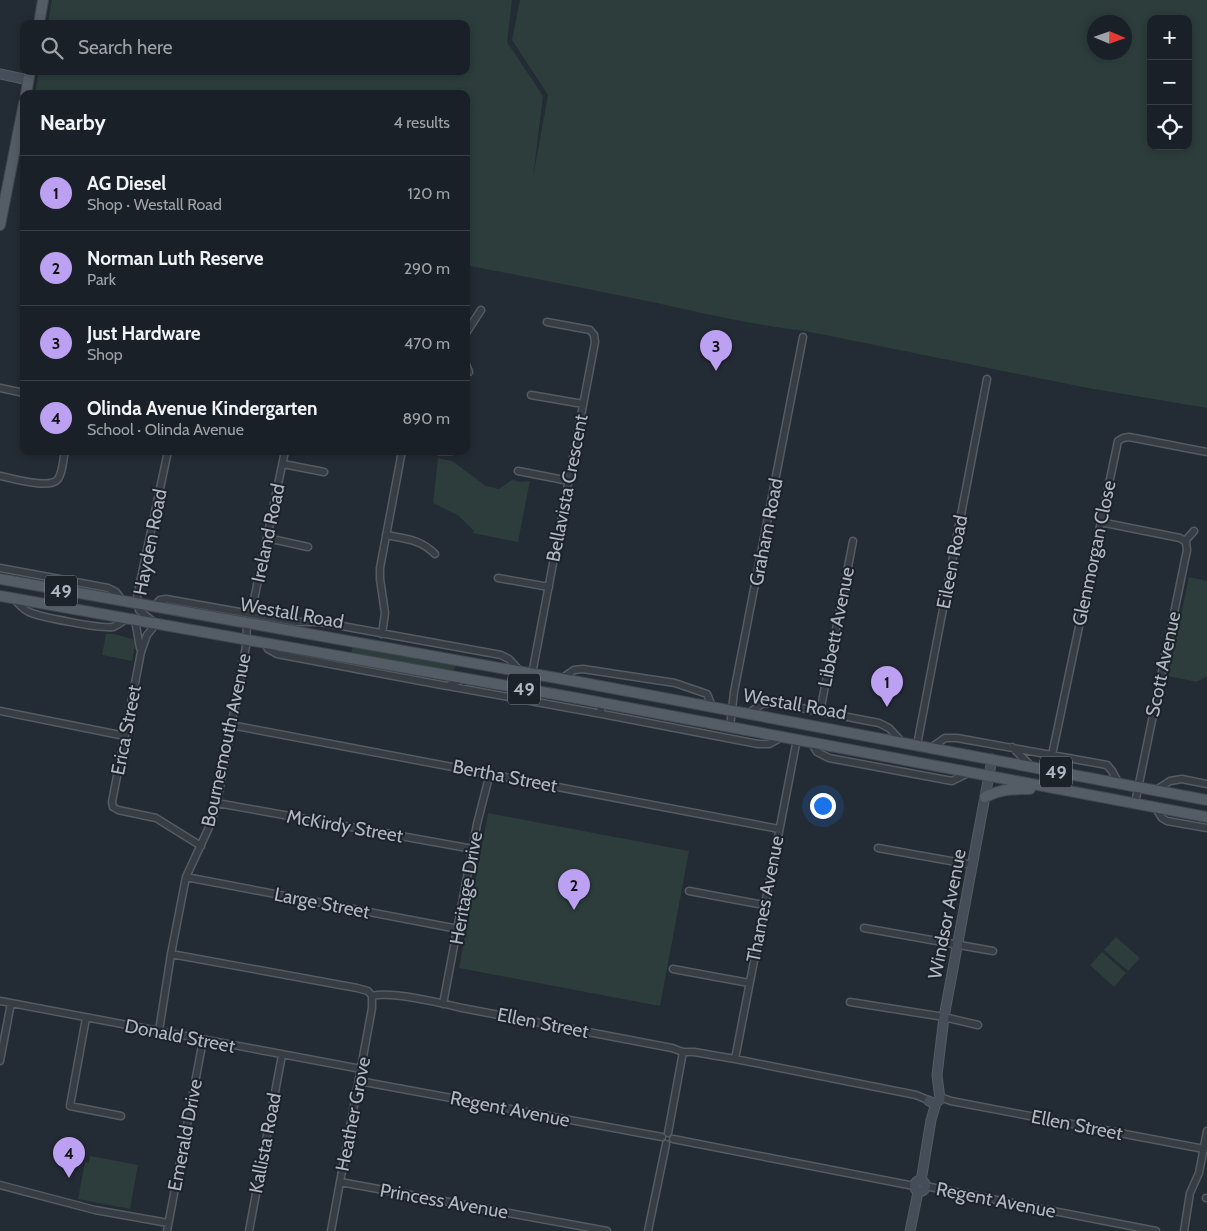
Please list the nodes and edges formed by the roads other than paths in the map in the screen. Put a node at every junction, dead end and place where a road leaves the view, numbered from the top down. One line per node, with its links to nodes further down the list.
1 (43, 0): 2 (main road)
2 (40, 20)
3 (0, 74): 4 (street)
4 (29, 76): 5 (main road)
5 (27, 90)
6 (20, 123): 7 (main road)
7 (0, 225)
8 (481, 310): 10 (street)
9 (547, 322): 16 (street, Bellavista Crescent)
10 (470, 327)
11 (803, 337): 61 (street, Graham Road)
12 (987, 379): 73 (street, Eileen Road)
13 (0, 388): 14 (street)
14 (20, 392)
15 (531, 394): 16 (street)
16 (583, 404): 26 (street, Bellavista Crescent)
17 (1207, 452): 27 (street, Glenmorgan Close)
18 (64, 455): 25 (street)
19 (167, 455): 41 (street, Hayden Road)
20 (284, 455): 22 (street, Ireland Road)
21 (401, 455): 29 (street)
22 (283, 464): 24 (street); 30 (street, Ireland Road)
23 (518, 471): 26 (street)
24 (324, 472)
25 (0, 476)
26 (569, 481): 38 (street, Bellavista Crescent)
27 (1100, 522): 31 (street); 76 (street, Glenmorgan Close)
28 (1194, 530): 31 (street)
29 (386, 535): 34 (street); 45 (street)
30 (267, 538): 33 (street); 42 (street, Ireland Road)
31 (1185, 541): 84 (street, Scott Avenue)
32 (853, 542): 64 (street, Libbett Avenue)
33 (308, 547)
34 (435, 554)
35 (0, 568): 40 (street, Westall Road)
36 (498, 578): 38 (street)
37 (0, 580): 40 (main road, Westall Road / 49)
38 (548, 587): 52 (street, Bellavista Crescent)
39 (0, 596): 43 (main road, Westall Road / 49)
40 (123, 602): 41 (main road, Westall Road / 49)
41 (137, 604): 42 (main road, Westall Road / 49); 44 (street, Hayden Road)
42 (249, 618): 45 (street, Westall Road); 46 (street, Bournemouth Avenue); 50 (main road, Westall Road / 49)
43 (131, 619): 44 (main road, Westall Road / 49); 49 (street, Erica Street)
44 (156, 624): 46 (main road, Westall Road / 49); 49 (street, Erica Street)
45 (382, 634): 47 (street, Westall Road)
46 (247, 639): 48 (main road, Westall Road / 49); 66 (street, Bournemouth Avenue)
47 (410, 639): 50 (street); 51 (street, Westall Road)
48 (264, 642): 53 (main road, Westall Road / 49); 56 (street, Westall Road)
49 (141, 652): 68 (street, Erica Street)
50 (425, 654): 51 (main road, Westall Road / 49)
51 (520, 671): 52 (main road, Westall Road / 49)
52 (532, 673): 54 (main road, Westall Road / 49); 57 (street, Bellavista Crescent)
53 (465, 678): 56 (street); 57 (main road, Westall Road / 49)
54 (561, 679): 55 (main road, Westall Road / 49); 60 (street)
55 (579, 682): 58 (main road); 60 (main road, Westall Road / 49)
56 (446, 686): 65 (street, Westall Road)
57 (529, 690): 58 (main road, Westall Road / 49)
58 (576, 698): 59 (main road, Westall Road / 49)
59 (600, 703): 65 (street); 67 (main road, Westall Road / 49)
60 (712, 706): 61 (main road, Westall Road / 49)
61 (732, 710): 62 (main road, Westall Road / 49); 67 (street, Graham Road)
62 (753, 710): 64 (street, Westall Road); 72 (main road, Westall Road / 49)
63 (0, 711): 68 (street)
64 (820, 712): 72 (street, Westall Road)
65 (602, 714): 69 (street, Westall Road)
66 (231, 725): 80 (street, Bertha Street); 89 (street, Bournemouth Avenue)
67 (730, 726): 69 (main road, Westall Road / 49)
68 (125, 736): 95 (street, Erica Street)
69 (783, 737): 70 (main road, Westall Road / 49)
70 (797, 739): 71 (main road, Westall Road / 49); 94 (street, Thames Avenue)
71 (811, 742): 79 (main road, Westall Road / 49); 79 (street)
72 (902, 742): 73 (main road, Westall Road / 49)
73 (917, 745): 74 (main road, Westall Road / 49)
74 (932, 747): 75 (street, Westall Road); 77 (main road, Westall Road / 49)
75 (1012, 748): 76 (street, Westall Road); 78 (street)
76 (1052, 755): 82 (street, Westall Road)
77 (992, 759): 78 (main road, Westall Road / 49); 81 (street, Windsor Avenue)
78 (1031, 767): 82 (main road, Westall Road / 49)
79 (969, 772): 81 (main road, Westall Road / 49)
80 (490, 773): 94 (street, Bertha Street); 97 (street, Heritage Drive)
81 (989, 776): 85 (main road, Westall Road / 49); 87 (street, Windsor Avenue)
82 (1119, 784): 84 (main road, Westall Road / 49)
83 (1207, 784): 86 (street)
84 (1137, 787): 86 (main road, Westall Road / 49); 90 (street, Scott Avenue)
85 (1049, 788): 87 (main road); 90 (main road, Westall Road / 49)
86 (1156, 790): 88 (main road, Westall Road / 49)
87 (985, 797): 98 (street, Windsor Avenue)
88 (1207, 800)
89 (216, 803): 95 (street, Bournemouth Avenue); 97 (street, McKirdy Street)
90 (1135, 803): 91 (main road, Westall Road / 49)
91 (1155, 807): 92 (main road, Westall Road / 49); 93 (street)
92 (1207, 817)
93 (1207, 828)
94 (779, 829): 101 (street, Thames Avenue)
95 (201, 846): 99 (street, Bournemouth Avenue)
96 (878, 848): 98 (street)
97 (473, 849): 103 (street, Heritage Drive)
98 (973, 865): 104 (street, Windsor Avenue)
99 (186, 877): 103 (street, Large Street); 106 (street, Bournemouth Avenue)
100 (689, 891): 101 (street)
101 (764, 905): 108 (street, Thames Avenue)
102 (864, 928): 104 (street)
103 (458, 929): 113 (street, Heritage Drive)
104 (958, 944): 105 (street); 114 (street, Windsor Avenue)
105 (994, 951)
106 (171, 954): 109 (street, Ellen Street); 117 (street, Bournemouth Avenue)
107 (673, 970): 108 (street)
108 (749, 983): 121 (street, Thames Avenue)
109 (372, 996): 113 (street, Ellen Street); 123 (street, Heather Grove)
110 (0, 1002): 112 (street, Donald Street)
111 (850, 1002): 114 (street)
112 (11, 1004): 115 (street, Donald Street); 122 (street)
113 (444, 1004): 119 (street, Ellen Street)
114 (944, 1017): 116 (street); 125 (street, Windsor Avenue)
115 (86, 1018): 117 (street, Donald Street); 126 (street)
116 (978, 1025)
117 (159, 1031): 118 (street, Donald Street)
118 (202, 1040): 120 (street, Donald Street); 135 (street, Emerald Drive)
119 (683, 1052): 121 (street, Ellen Street); 128 (street)
120 (282, 1055): 123 (street, Donald Street); 137 (street, Kallista Road)
121 (734, 1058): 125 (street, Ellen Street)
122 (0, 1061)
123 (361, 1070): 124 (street, Heather Grove)
124 (359, 1081): 129 (street, Regent Avenue); 132 (street, Heather Grove)
125 (934, 1098): 131 (street, Ellen Street); 134 (street, Windsor Avenue)
126 (121, 1116)
127 (1207, 1131): 131 (street)
128 (671, 1136): 129 (street); 130 (street); 134 (street, Regent Avenue)
129 (662, 1137): 130 (street)
130 (666, 1144): 140 (street)
131 (1204, 1149): 143 (street)
132 (340, 1182): 138 (street, Heather Grove); 139 (street, Princess Avenue)
133 (0, 1185): 135 (street)
134 (920, 1186): 141 (street, Windsor Avenue); 142 (street, Regent Avenue)
135 (168, 1223): 136 (street, Emerald Drive)
136 (167, 1231)
137 (248, 1231)
138 (330, 1231)
139 (607, 1231)
140 (648, 1231)
141 (910, 1231)
142 (1153, 1231)
143 (1184, 1231)

